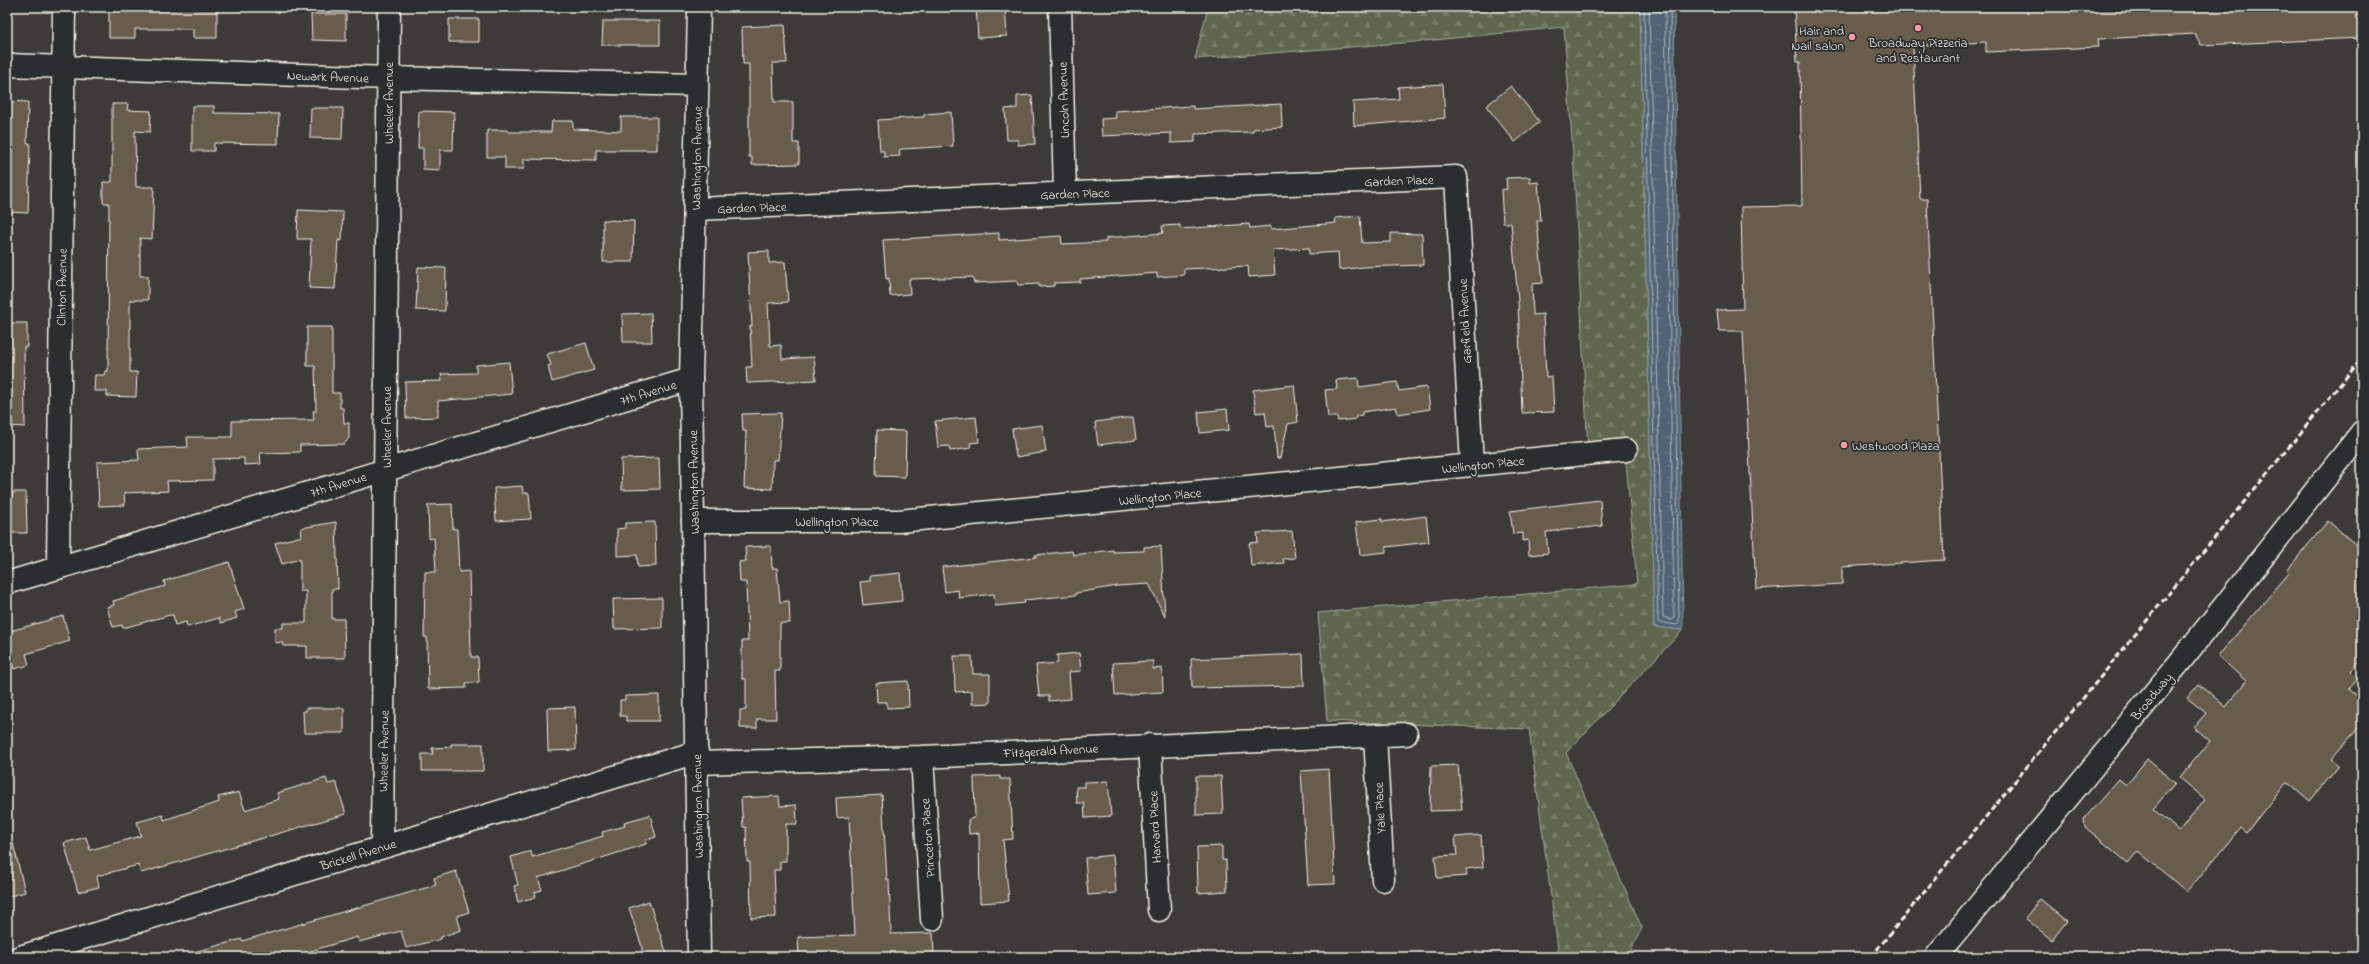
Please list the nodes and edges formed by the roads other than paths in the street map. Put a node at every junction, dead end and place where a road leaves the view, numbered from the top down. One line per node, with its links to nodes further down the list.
1 (64, 7): 6 (street, Clinton Avenue)
2 (389, 7): 7 (street, Wheeler Avenue)
3 (699, 7): 8 (street, Washington Avenue)
4 (1060, 7): 10 (street, Lincoln Avenue)
5 (7, 65): 6 (street, Newark Avenue)
6 (63, 66): 7 (street, Newark Avenue); 18 (street, Clinton Avenue)
7 (389, 78): 8 (street, Newark Avenue); 16 (street, Wheeler Avenue)
8 (697, 85): 11 (street, Washington Avenue)
9 (1456, 177): 10 (street, Garden Place); 15 (street, Garfield Avenue)
10 (1065, 193): 11 (street, Garden Place)
11 (695, 209): 12 (street, Washington Avenue)
12 (691, 379): 16 (street, 7th Avenue); 17 (street, Washington Avenue)
13 (2362, 432): 31 (street, Broadway)
14 (1626, 450): 15 (street, Wellington Place)
15 (1472, 465): 17 (street, Wellington Place)
16 (385, 470): 18 (street, 7th Avenue); 25 (street, Wheeler Avenue)
17 (693, 521): 23 (street, Washington Avenue)
18 (58, 568): 19 (street, 7th Avenue)
19 (7, 583)
20 (1406, 734): 21 (street, Fitzgerald Avenue)
21 (1375, 736): 22 (street, Fitzgerald Avenue); 26 (street, Yale Place)
22 (1150, 745): 24 (street, Fitzgerald Avenue); 27 (street, Harvard Place)
23 (697, 757): 24 (street, Fitzgerald Avenue); 25 (street, Brickell Avenue); 30 (street, Washington Avenue)
24 (922, 757): 28 (street, Princeton Place)
25 (382, 847): 29 (street, Brickell Avenue)
26 (1383, 880)
27 (1159, 910)
28 (932, 919)
29 (20, 957)
30 (699, 957)
31 (1936, 957)

